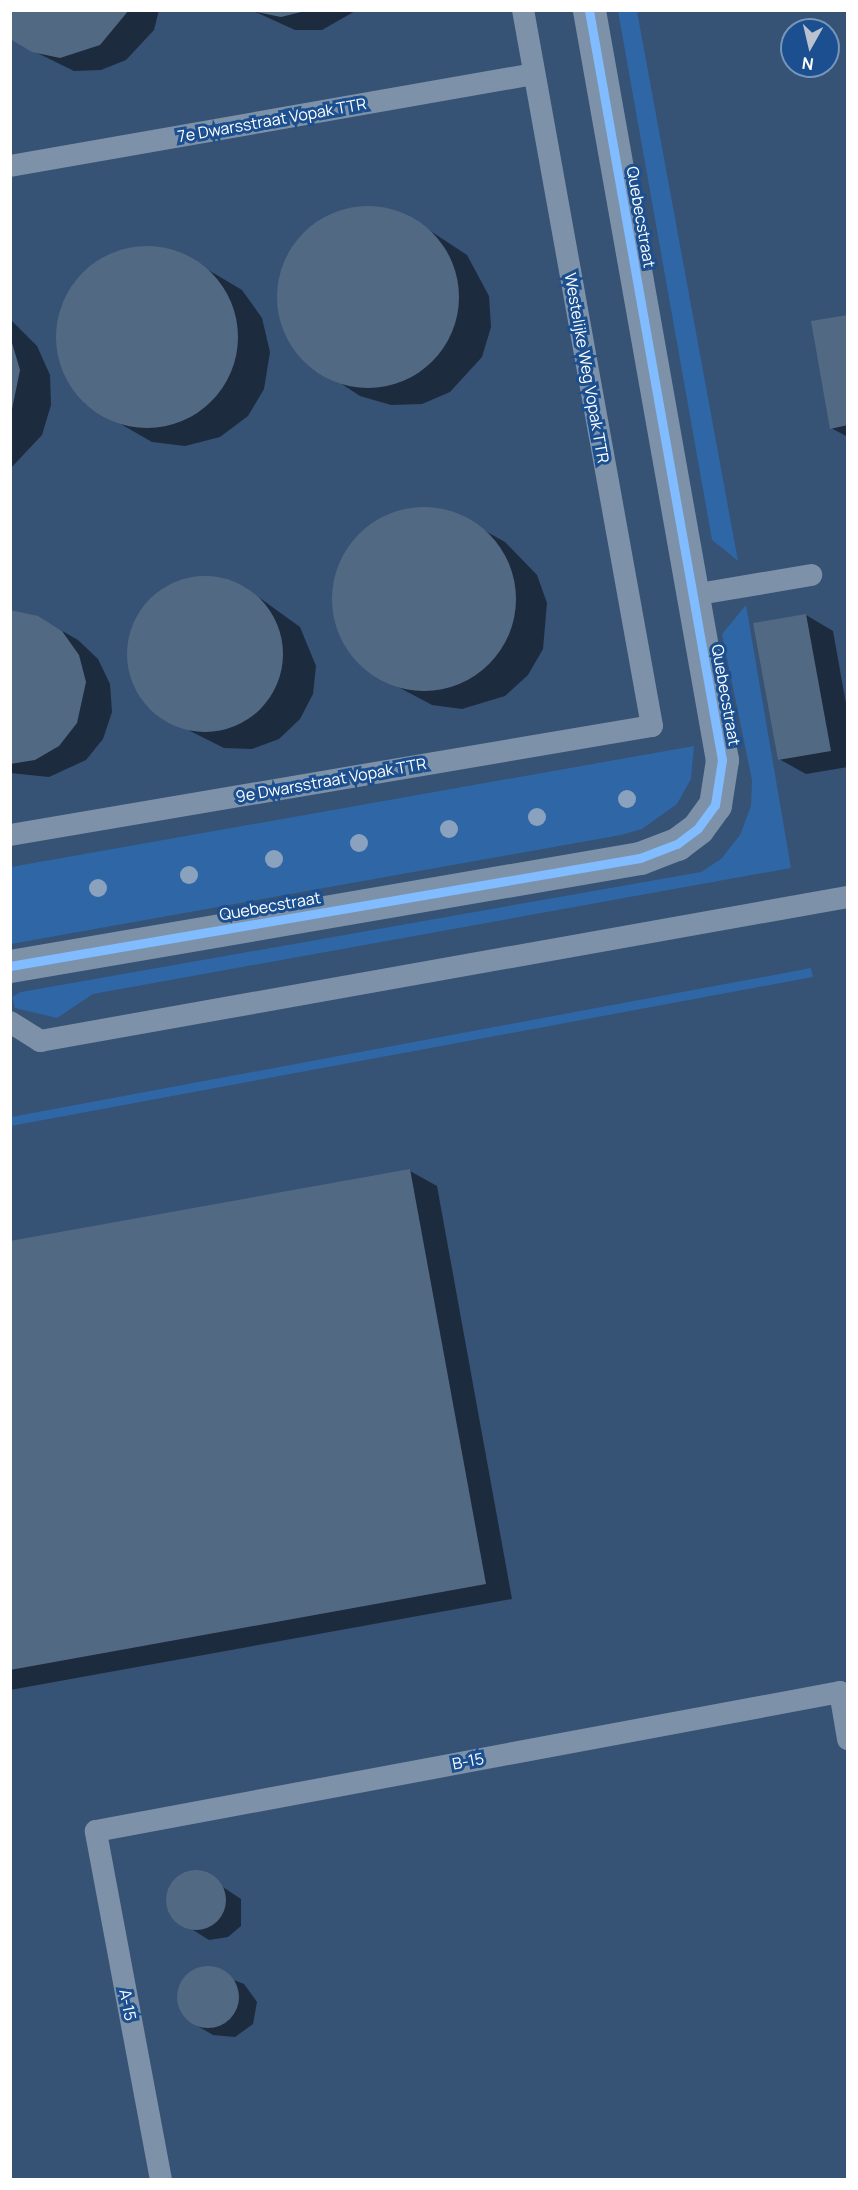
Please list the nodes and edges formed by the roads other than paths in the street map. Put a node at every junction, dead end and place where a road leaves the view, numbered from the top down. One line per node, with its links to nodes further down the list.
1 (523, 10): 3 (lane, Westelijke Weg Vopak TTR)
2 (589, 10): 6 (street, Quebecstraat)
3 (534, 74): 4 (lane, 7e Dwarsstraat Vopak TTR); 7 (lane, Westelijke Weg Vopak TTR)
4 (10, 166)
5 (812, 575): 6 (lane)
6 (693, 595): 10 (street, Quebecstraat)
7 (652, 726): 8 (lane, 9e Dwarsstraat Vopak TTR)
8 (10, 835)
9 (848, 897): 11 (lane)
10 (10, 966)
11 (10, 1022)
12 (848, 1738): 13 (lane, B-15)
13 (96, 1831): 14 (lane, A-15)
14 (161, 2180)

